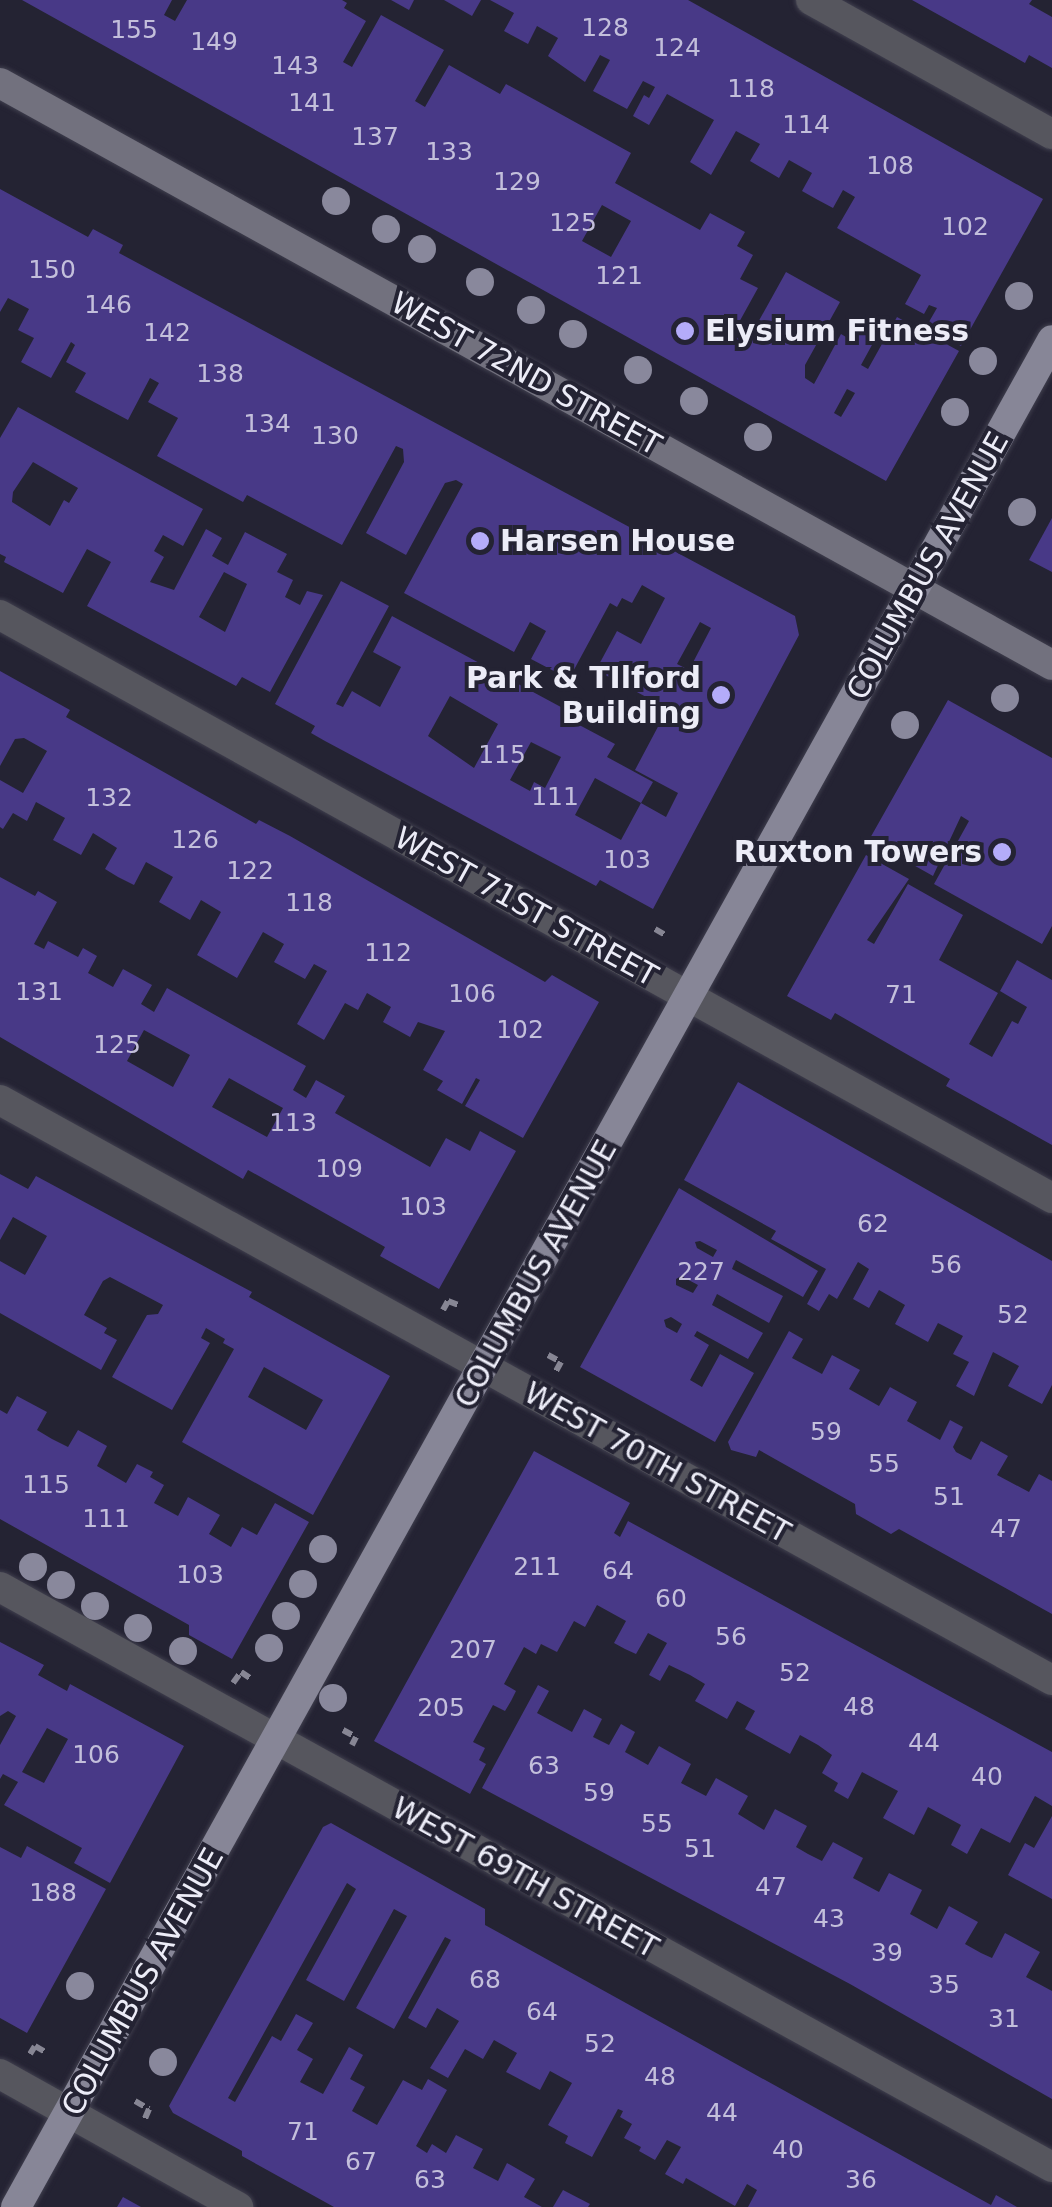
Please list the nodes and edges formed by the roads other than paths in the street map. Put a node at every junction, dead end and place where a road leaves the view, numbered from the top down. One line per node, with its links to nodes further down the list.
1 (810, 0): 3 (street)
2 (0, 83): 5 (main road, WEST 72ND STREET)
3 (1052, 134)
4 (1052, 340): 5 (main road, COLUMBUS AVENUE)
5 (915, 590): 7 (main road, WEST 72ND STREET); 8 (main road, COLUMBUS AVENUE)
6 (0, 615): 8 (street, WEST 71ST STREET)
7 (1052, 665)
8 (688, 998): 10 (street, WEST 71ST STREET); 11 (main road, COLUMBUS AVENUE)
9 (0, 1100): 11 (street, WEST 70TH STREET)
10 (1052, 1198)
11 (484, 1367): 13 (street, WEST 70TH STREET); 14 (main road, COLUMBUS AVENUE)
12 (0, 1587): 14 (street, WEST 69TH STREET)
13 (1052, 1680)
14 (277, 1741): 16 (main road, COLUMBUS AVENUE); 17 (street, WEST 69TH STREET)
15 (0, 2074): 16 (street)
16 (69, 2114): 18 (main road, COLUMBUS AVENUE); 19 (street)
17 (1052, 2167)
18 (16, 2207)
19 (238, 2207)

